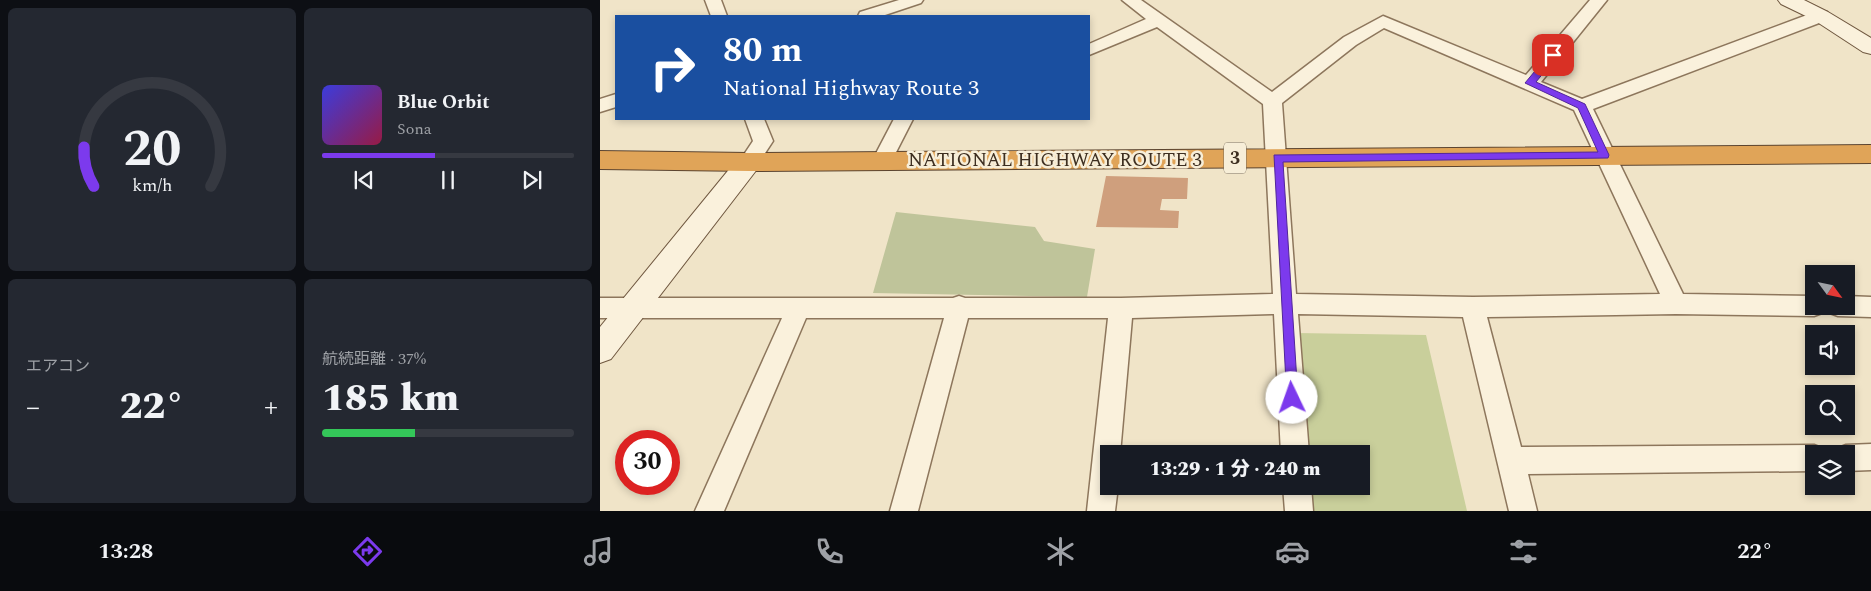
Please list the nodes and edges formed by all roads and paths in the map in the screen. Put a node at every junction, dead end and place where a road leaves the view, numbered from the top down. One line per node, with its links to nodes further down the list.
1 (713, 0): 6 (street)
2 (915, 0): 7 (street)
3 (1599, 0): 12 (street)
4 (1788, 0): 8 (street)
5 (1137, 1): 9 (street)
6 (719, 15)
7 (869, 15)
8 (1821, 16): 10 (street); 16 (street)
9 (1158, 21): 11 (street); 14 (street)
10 (1871, 48)
11 (1090, 50)
12 (1530, 83): 14 (street); 16 (street)
13 (615, 100): 15 (street)
14 (1272, 101): 21 (street)
15 (600, 106)
16 (1582, 106): 20 (street)
17 (755, 120): 24 (street)
18 (902, 120): 23 (street)
19 (1871, 154): 20 (highway, NATIONAL HIGHWAY ROUTE 3 / 3)
20 (1604, 155): 21 (highway, NATIONAL HIGHWAY ROUTE 3 / 3); 26 (street)
21 (1277, 158): 23 (highway, NATIONAL HIGHWAY ROUTE 3 / 3); 25 (street)
22 (600, 160): 24 (highway, NATIONAL HIGHWAY ROUTE 3 / 3)
23 (882, 161): 24 (highway, NATIONAL HIGHWAY ROUTE 3 / 3)
24 (749, 162): 32 (street)
25 (1286, 304): 33 (street); 34 (street); 37 (street)
26 (1676, 304): 28 (street); 34 (street)
27 (959, 306): 33 (street); 35 (street); 44 (street)
28 (1805, 306)
29 (1855, 307): 30 (street)
30 (1871, 307)
31 (600, 308): 32 (street)
32 (634, 308): 35 (street); 36 (street)
33 (1121, 308): 45 (street)
34 (1473, 308): 41 (street)
35 (798, 309): 43 (street)
36 (600, 350)
37 (1294, 445)
38 (1805, 458): 41 (street)
39 (1855, 458): 40 (street)
40 (1871, 458)
41 (1509, 461): 47 (street)
42 (1297, 495): 46 (street)
43 (709, 511)
44 (904, 511)
45 (1100, 511)
46 (1298, 511)
47 (1523, 511)

